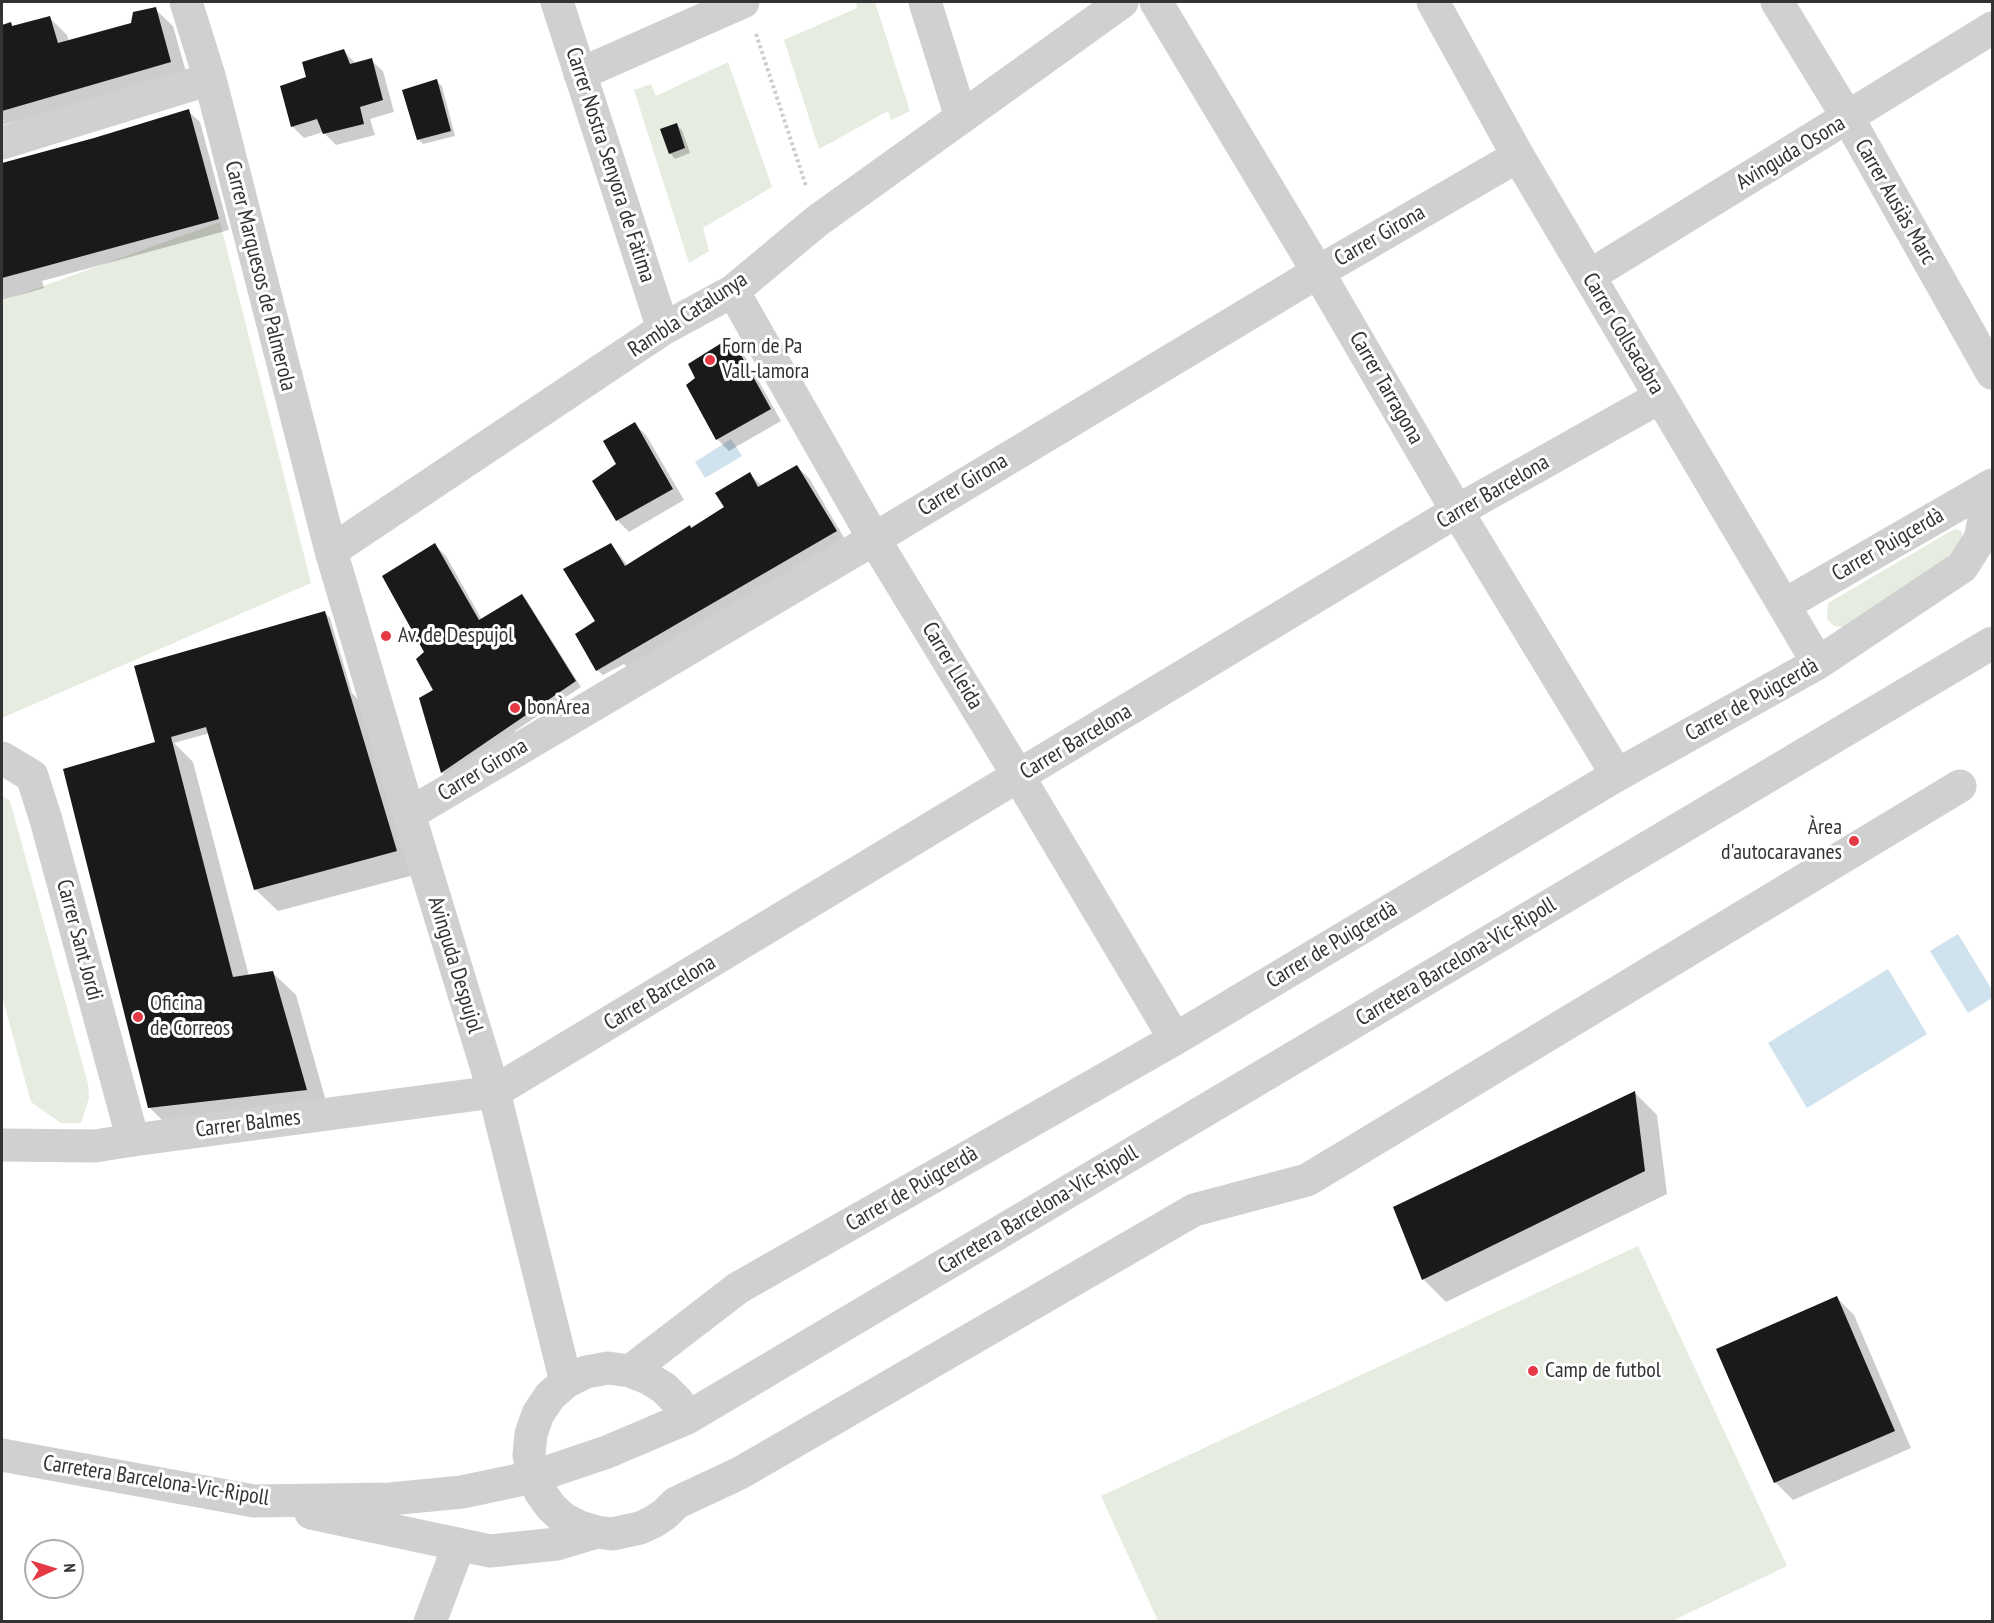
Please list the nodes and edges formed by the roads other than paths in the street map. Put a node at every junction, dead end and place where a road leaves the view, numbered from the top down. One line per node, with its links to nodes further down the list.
1 (186, 2): 11 (street, Carrer Marquesos de Palmerola)
2 (557, 2): 10 (street, Carrer Nostra Senyora de Fàtima)
3 (925, 2): 12 (street)
4 (1122, 2): 12 (street, Rambla Catalunya)
5 (1156, 2): 16 (street, Carrer Tarragona)
6 (1433, 2): 15 (street, Carrer Collsacabra)
7 (1777, 2): 13 (street, Carrer Ausiàs Marc)
8 (748, 12): 10 (street)
9 (1992, 28): 13 (street, Avinguda Osona)
10 (580, 74): 19 (street, Carrer Nostra Senyora de Fàtima)
11 (210, 80): 14 (street); 25 (street, Carrer Marquesos de Palmerola)
12 (961, 117): 18 (street, Rambla Catalunya)
13 (1848, 118): 17 (street, Avinguda Osona); 20 (street, Carrer Ausiàs Marc)
14 (2, 143)
15 (1518, 156): 16 (street, Carrer Girona); 17 (street, Carrer Collsacabra)
16 (1318, 272): 23 (street, Carrer Tarragona); 24 (street, Carrer Girona)
17 (1589, 276): 21 (street, Carrer Collsacabra)
18 (733, 291): 19 (street, Rambla Catalunya); 24 (street, Carrer Lleida)
19 (663, 330): 25 (street, Rambla Catalunya)
20 (1992, 373)
21 (1660, 397): 23 (street, Carrer Barcelona); 26 (street, Carrer Collsacabra)
22 (1992, 486): 26 (street, Carrer Puigcerdà); 28 (street, Carrer de Puigcerdà)
23 (1457, 511): 30 (street, Carrer Tarragona); 31 (street, Carrer Barcelona)
24 (874, 539): 31 (street, Carrer Lleida); 33 (street, Carrer Girona)
25 (331, 551): 33 (street, Avinguda Despujol)
26 (1784, 605): 28 (street, Carrer Collsacabra)
27 (1992, 643): 40 (street, Carretera Barcelona-Vic-Ripoll)
28 (1818, 663): 30 (street, Carrer de Puigcerdà)
29 (2, 758): 37 (street, Carrer Sant Jordi)
30 (1617, 775): 34 (street, Carrer de Puigcerdà)
31 (1019, 777): 34 (street, Carrer Lleida); 35 (street, Carrer Barcelona)
32 (1960, 786): 44 (street)
33 (409, 814): 35 (street, Avinguda Despujol)
34 (1175, 1039): 38 (street, Carrer de Puigcerdà)
35 (494, 1092): 37 (street, Carrer Balmes); 39 (street, Avinguda Despujol)
36 (4, 1136): 37 (street, Carrer Balmes)
37 (133, 1140)
38 (630, 1371): 39 (street); 40 (street)
39 (566, 1382): 42 (street)
40 (687, 1418): 42 (street, Carretera Barcelona-Vic-Ripoll)
41 (2, 1455): 43 (street, Carretera Barcelona-Vic-Ripoll)
42 (533, 1476): 43 (street, Carretera Barcelona-Vic-Ripoll); 44 (street)
43 (254, 1501): 45 (street)
44 (597, 1532): 45 (street)
45 (459, 1545): 46 (street)
46 (430, 1622)

